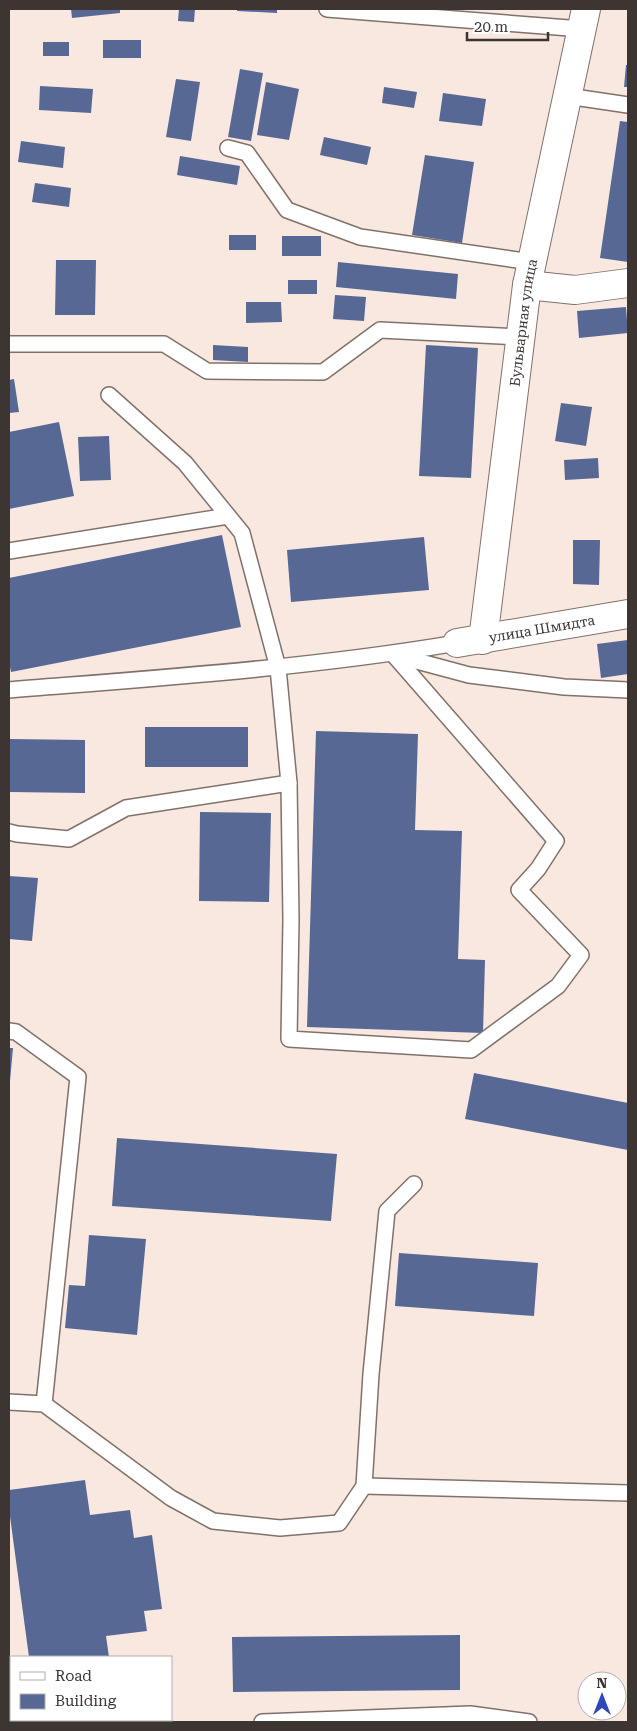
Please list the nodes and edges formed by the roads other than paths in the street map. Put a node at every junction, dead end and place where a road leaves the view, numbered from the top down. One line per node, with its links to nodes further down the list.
1 (327, 9): 2 (lane)
2 (584, 19): 3 (street, Бульварная улица)
3 (567, 96): 4 (lane); 6 (street, Бульварная улица)
4 (628, 105)
5 (228, 148): 6 (lane)
6 (529, 274): 7 (street); 8 (street, Бульварная улица)
7 (628, 282)
8 (521, 337): 9 (lane); 14 (street, Бульварная улица)
9 (9, 344)
10 (109, 395): 11 (lane)
11 (228, 516): 12 (lane); 16 (lane)
12 (9, 551)
13 (628, 614): 14 (street, улица Шмидта)
14 (470, 642): 15 (lane)
15 (393, 654): 16 (lane); 18 (lane); 19 (lane)
16 (278, 668): 17 (lane); 19 (lane)
17 (9, 690)
18 (628, 690)
19 (289, 783): 20 (lane)
20 (9, 832)
21 (9, 1030): 24 (lane)
22 (414, 1184): 25 (lane)
23 (9, 1402): 24 (lane)
24 (44, 1404): 25 (lane)
25 (364, 1486): 26 (lane)
26 (628, 1493)
27 (262, 1722): 28 (lane)
28 (529, 1722)

